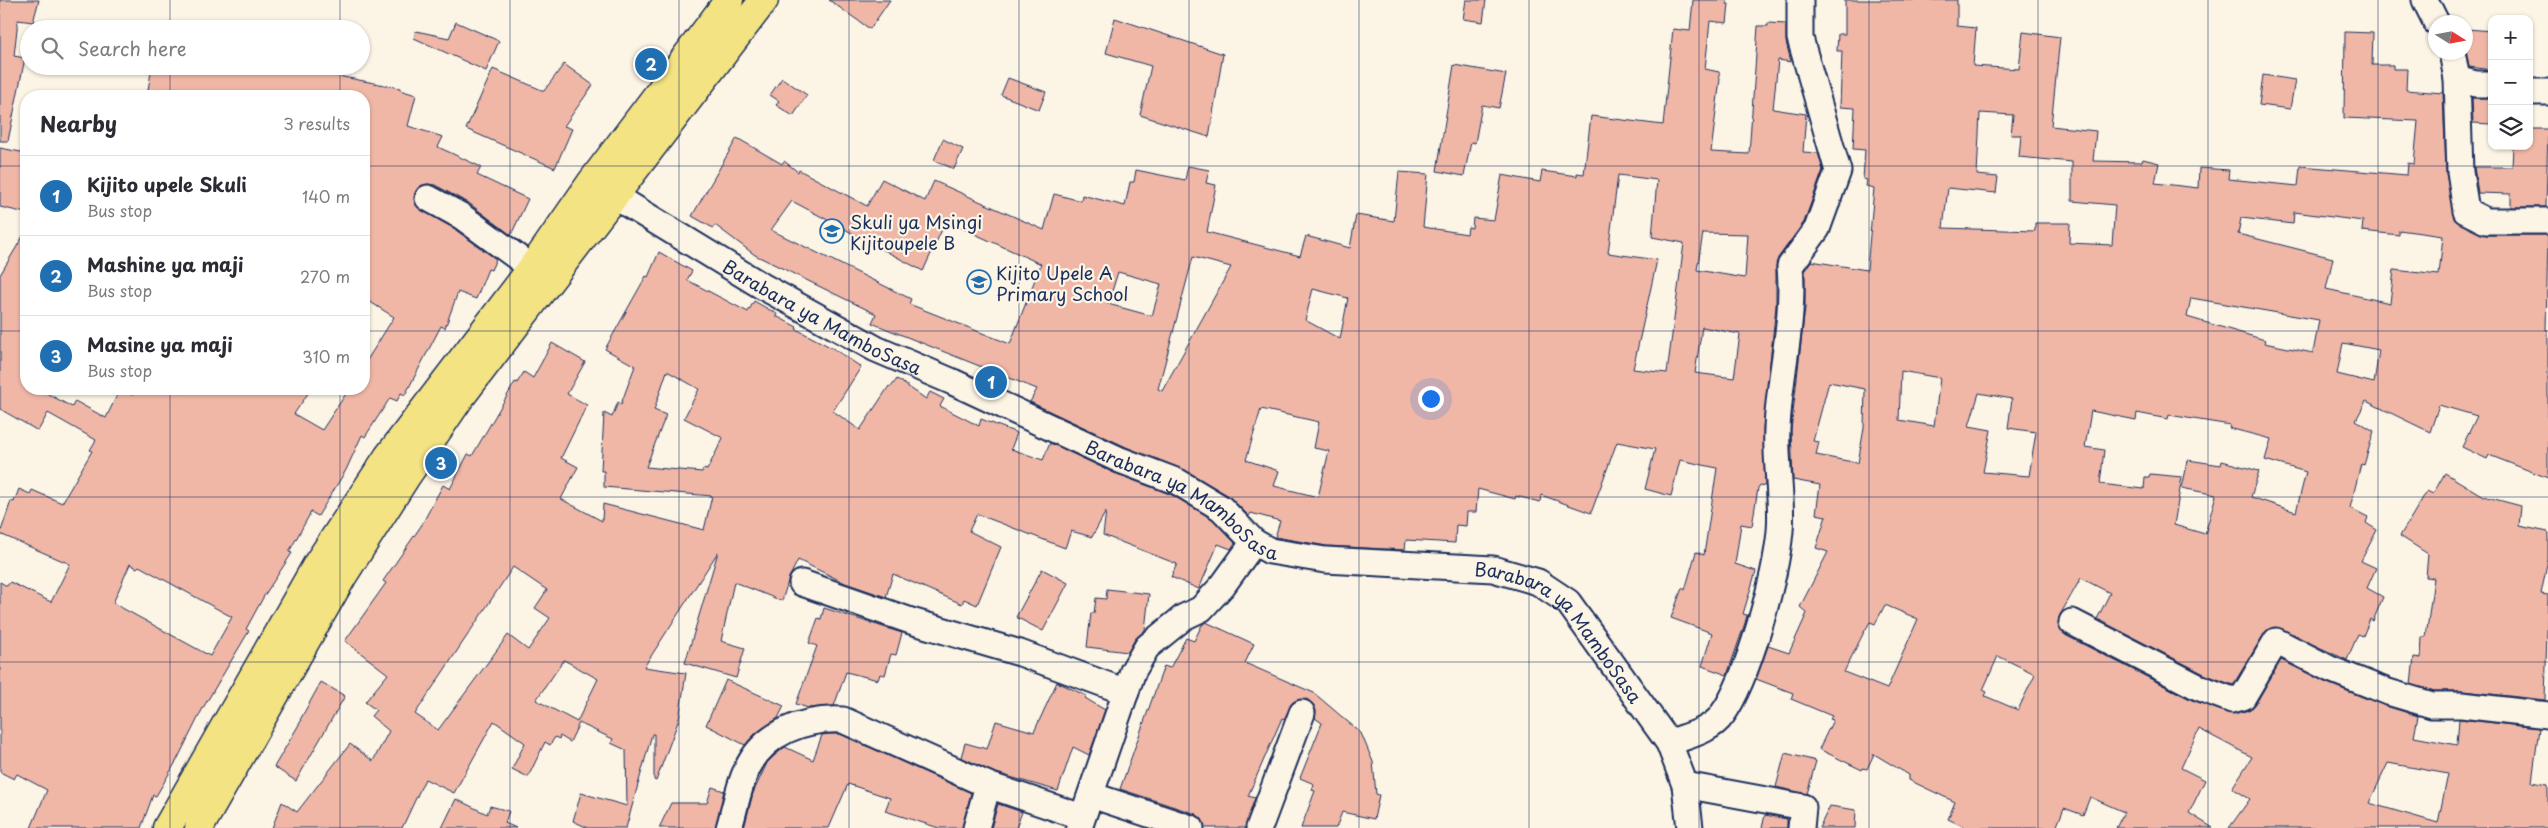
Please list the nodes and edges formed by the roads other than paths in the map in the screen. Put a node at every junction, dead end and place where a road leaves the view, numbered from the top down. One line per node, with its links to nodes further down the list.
1 (729, 0): 11 (main road)
2 (764, 0): 11 (main road)
3 (1800, 0): 21 (street)
4 (2425, 0): 5 (street)
5 (2432, 15)
6 (2453, 60): 7 (street)
7 (2457, 79): 8 (street); 13 (street)
8 (2488, 84)
9 (2533, 92): 10 (street)
10 (2548, 92)
11 (602, 189): 14 (main road); 15 (street, Barabara ya MamboSasa); 26 (main road)
12 (428, 198): 14 (street)
13 (2548, 221)
14 (532, 268): 25 (main road)
15 (1254, 542): 18 (street); 21 (street, Barabara ya MamboSasa)
16 (802, 583): 18 (street)
17 (2072, 622): 20 (street)
18 (1126, 692): 24 (street)
19 (1302, 714): 30 (street)
20 (2548, 715)
21 (1669, 743): 23 (street, Barabara ya MamboSasa)
22 (988, 785): 24 (street); 27 (street); 28 (street)
23 (1685, 785): 31 (street, Barabara ya MamboSasa); 32 (street)
24 (1084, 813): 29 (street)
25 (167, 828)
26 (199, 828)
27 (729, 828)
28 (976, 828)
29 (1190, 828)
30 (1259, 828)
31 (1690, 828)
32 (1801, 828)

